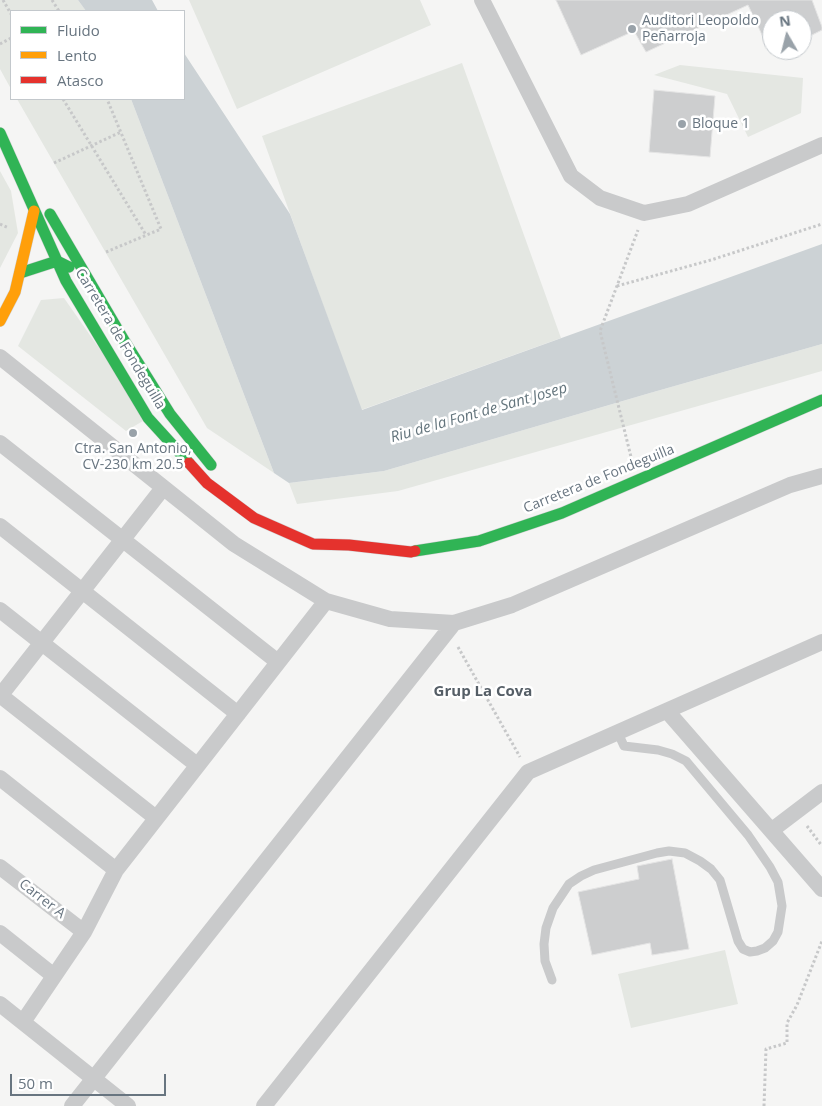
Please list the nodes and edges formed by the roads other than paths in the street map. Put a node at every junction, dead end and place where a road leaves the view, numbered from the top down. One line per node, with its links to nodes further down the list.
1 (482, 0): 4 (street)
2 (0, 129): 6 (main road, Carretera de Fondeguilla)
3 (0, 134): 5 (main road, Carretera de Fondeguilla)
4 (822, 145)
5 (34, 211): 7 (main road, Carretera de Fondeguilla); 8 (main road)
6 (60, 231): 7 (main road); 11 (main road, Carretera de Fondeguilla)
7 (57, 261): 8 (main road); 9 (main road, Carretera de Fondeguilla); 9 (main road); 11 (main road)
8 (20, 273): 10 (main road)
9 (66, 281): 21 (main road, Carretera de Fondeguilla)
10 (0, 321)
11 (126, 342): 15 (main road, Carretera de Fondeguilla)
12 (0, 357): 17 (street)
13 (822, 400): 21 (main road, Carretera de Fondeguilla)
14 (0, 444): 20 (street)
15 (215, 471)
16 (822, 476): 25 (street)
17 (163, 488): 20 (street); 23 (street)
18 (0, 526): 22 (street)
19 (319, 533): 21 (main road, Carretera de Fondeguilla)
20 (122, 540): 22 (street); 28 (street)
21 (349, 545)
22 (82, 591): 27 (street); 31 (street)
23 (326, 601): 25 (street); 28 (street)
24 (0, 610): 27 (street)
25 (454, 623): 47 (street)
26 (822, 642): 30 (street)
27 (42, 643): 29 (street); 33 (street)
28 (278, 662): 31 (street)
29 (0, 695): 36 (street)
30 (667, 711): 32 (street); 37 (street)
31 (238, 714): 33 (street)
32 (618, 733): 44 (lane); 50 (street)
33 (197, 765): 36 (street)
34 (0, 778): 39 (street)
35 (822, 792): 37 (street)
36 (156, 818): 39 (street)
37 (772, 830): 40 (street)
38 (0, 867): 41 (street, Carrer A)
39 (116, 870): 41 (street)
40 (822, 889)
41 (84, 932): 43 (street)
42 (0, 933): 43 (street)
43 (54, 976): 46 (street)
44 (552, 980)
45 (0, 1004): 46 (street)
46 (22, 1022): 47 (street)
47 (94, 1079): 48 (street); 49 (street)
48 (72, 1106)
49 (128, 1106)
50 (264, 1106)

